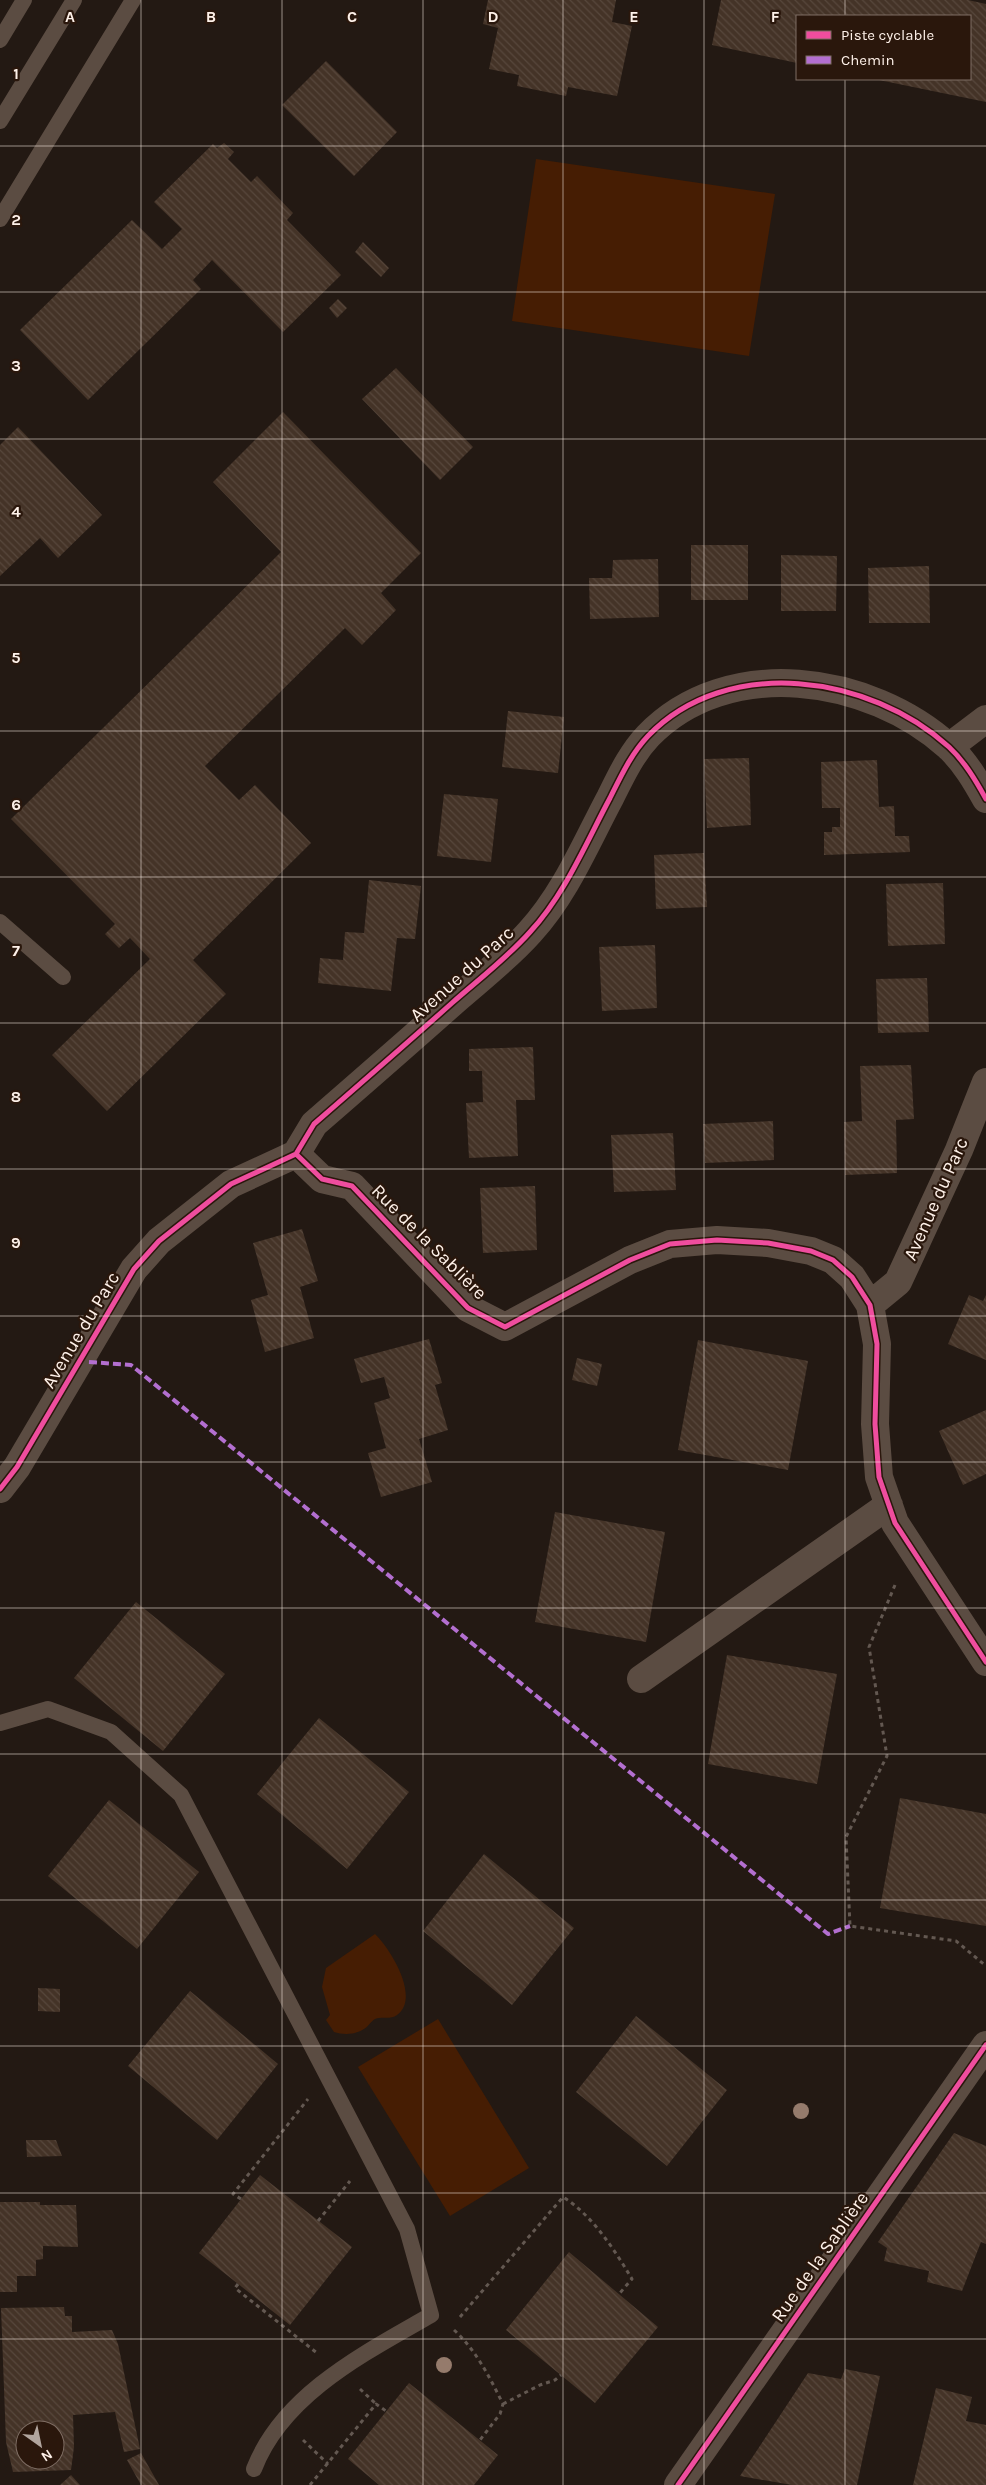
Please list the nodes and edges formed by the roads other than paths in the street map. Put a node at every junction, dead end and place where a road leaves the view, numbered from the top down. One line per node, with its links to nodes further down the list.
1 (24, 0): 4 (lane)
2 (74, 0): 5 (lane)
3 (133, 0): 6 (lane)
4 (0, 40)
5 (0, 121)
6 (0, 219)
7 (986, 719): 8 (street)
8 (949, 747): 9 (street, Avenue du Parc); 13 (street, Avenue du Parc)
9 (986, 799)
10 (0, 922): 11 (lane)
11 (62, 977)
12 (986, 1082): 14 (street, Avenue du Parc)
13 (296, 1154): 14 (street, Rue de la Sablière); 15 (street, Avenue du Parc)
14 (870, 1305): 16 (street, Rue de la Sablière)
15 (0, 1489)
16 (889, 1505): 17 (street, Rue de la Sablière); 18 (street)
17 (986, 1662)
18 (641, 1678)
19 (0, 1723): 21 (lane)
20 (986, 2045): 22 (street, Rue de la Sablière)
21 (254, 2469)
22 (678, 2485)

